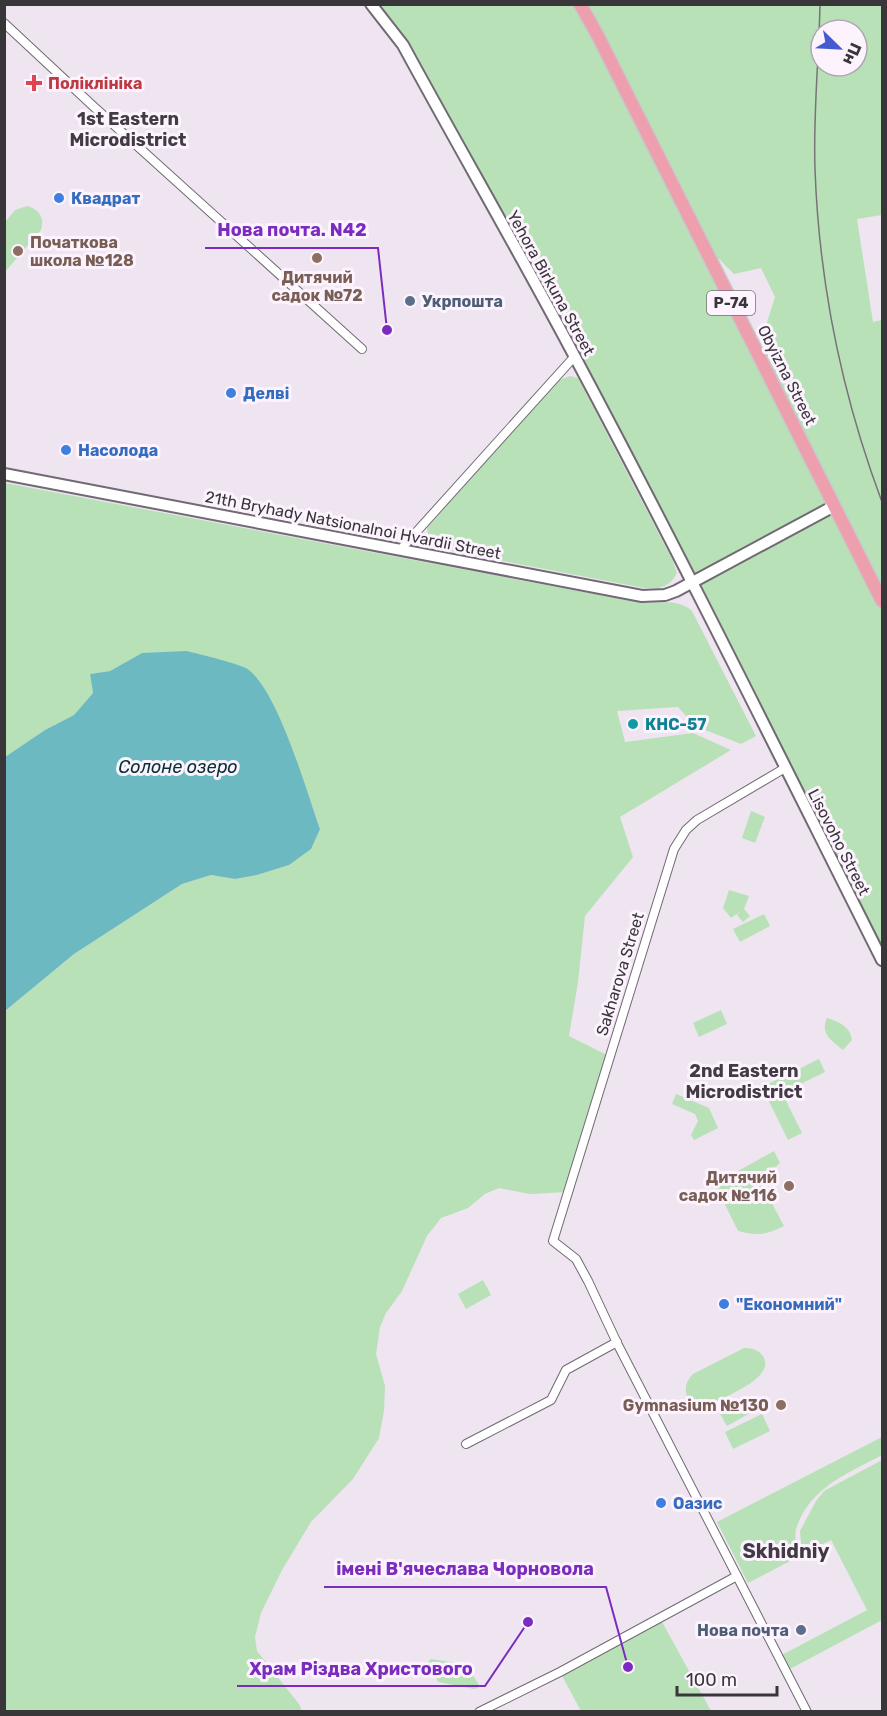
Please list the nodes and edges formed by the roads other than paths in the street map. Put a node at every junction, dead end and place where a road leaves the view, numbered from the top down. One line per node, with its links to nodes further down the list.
1 (371, 4): 5 (street, Yehora Birkuna Street)
2 (580, 4): 7 (main road, Obyizna Street / Р-74)
3 (4, 23): 4 (street)
4 (362, 349)
5 (575, 356): 8 (street); 9 (street, Yehora Birkuna Street)
6 (4, 474): 8 (street, 21th Bryhady Natsionalnoi Hvardii Street)
7 (834, 506): 9 (street, 21th Bryhady Natsionalnoi Hvardii Street); 10 (main road, Obyizna Street / Р-74)
8 (401, 549): 9 (street, 21th Bryhady Natsionalnoi Hvardii Street)
9 (693, 582): 11 (street, Yehora Birkuna Street)
10 (882, 601)
11 (785, 768): 12 (street, Lisovoho Street); 13 (street, Sakharova Street)
12 (882, 960)
13 (617, 1342): 14 (street); 15 (street)
14 (466, 1444)
15 (737, 1576): 16 (street); 17 (street)
16 (478, 1712)
17 (807, 1712)

